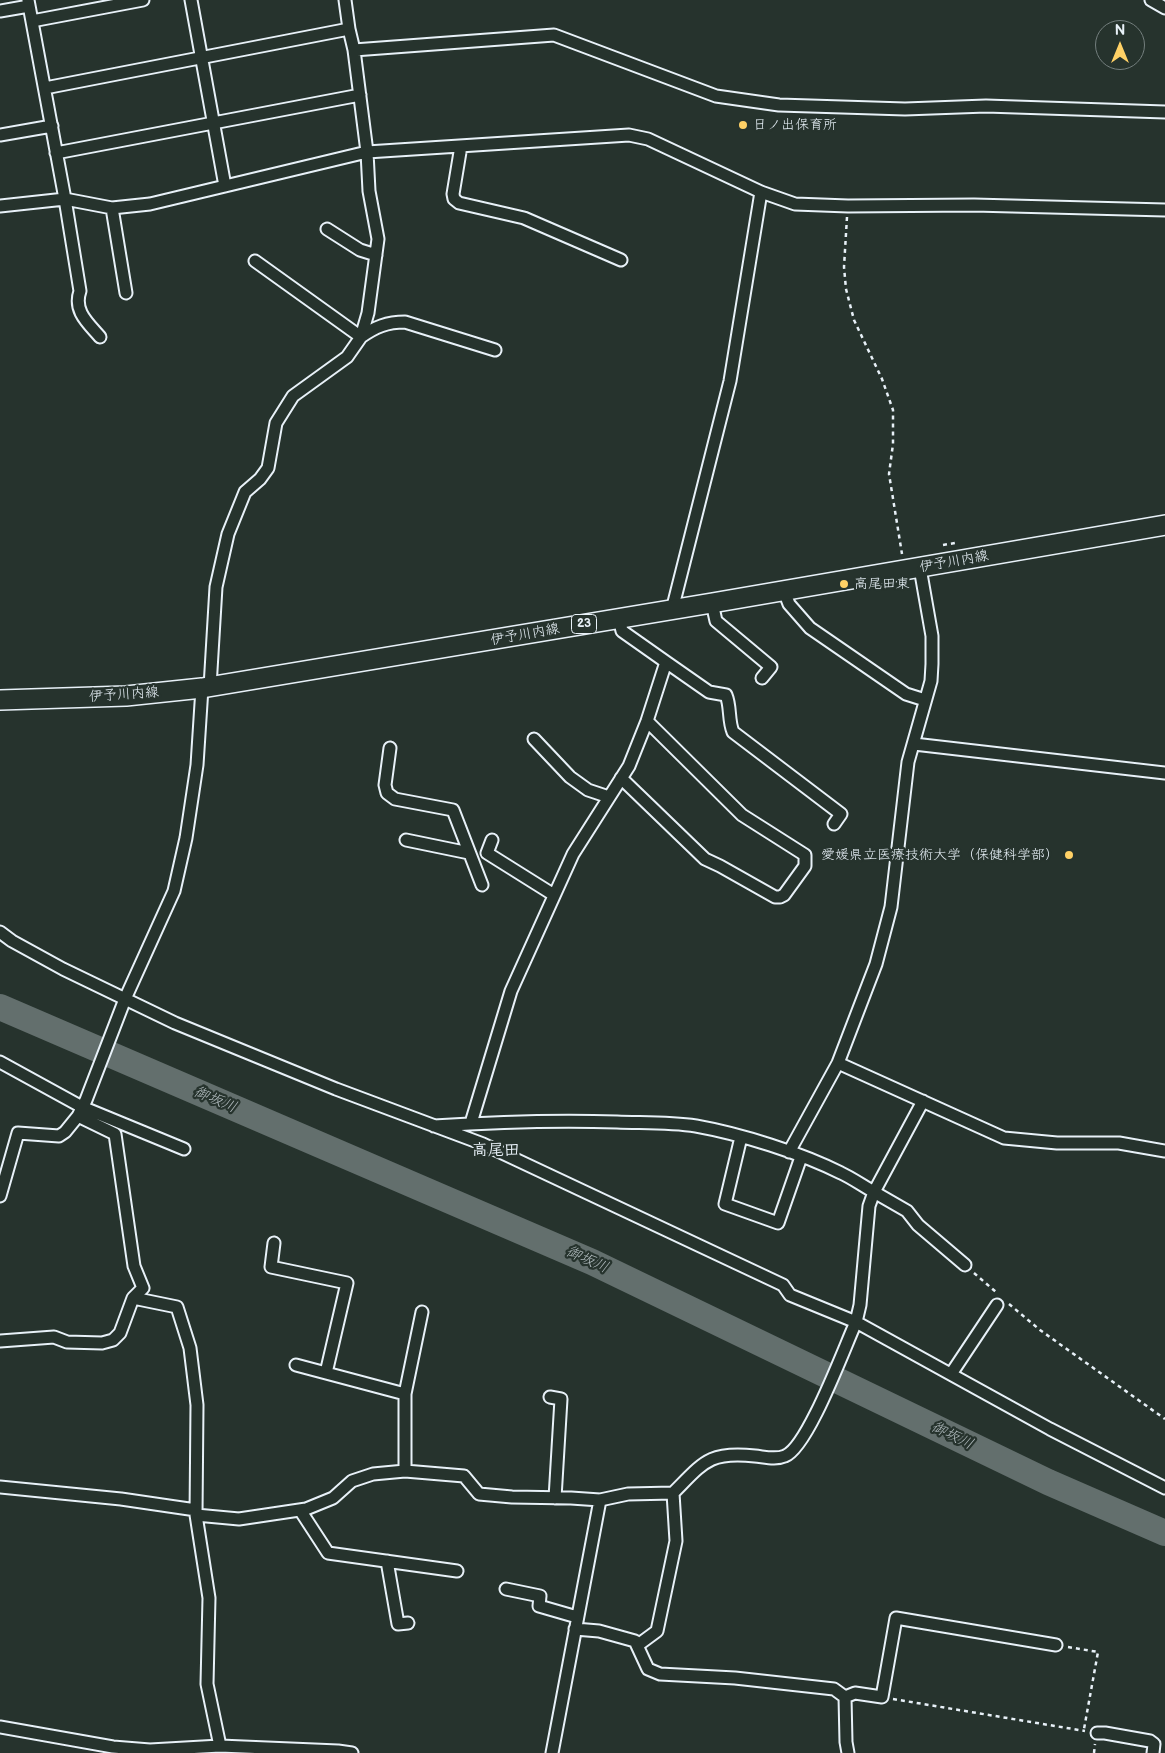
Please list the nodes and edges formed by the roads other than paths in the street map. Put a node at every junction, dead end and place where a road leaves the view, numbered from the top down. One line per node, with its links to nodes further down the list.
1 (143, 0): 6 (street)
2 (191, 0): 12 (street)
3 (345, 0): 10 (street)
4 (1151, 0): 7 (street)
5 (28, 3): 8 (street); 9 (street)
6 (111, 3): 9 (street)
7 (1165, 8)
8 (0, 11)
9 (32, 21): 13 (street)
10 (348, 29): 11 (street); 12 (street)
11 (354, 50): 14 (street); 15 (street)
12 (202, 57): 13 (street); 16 (street)
13 (45, 88): 17 (street)
14 (360, 95): 16 (street); 20 (street)
15 (1165, 112)
16 (214, 123): 21 (street); 22 (street)
17 (52, 126): 18 (street); 21 (street)
18 (0, 135)
19 (461, 146): 20 (street); 23 (street); 30 (street)
20 (367, 152): 22 (street); 29 (street)
21 (56, 153): 24 (street)
22 (225, 186): 26 (street)
23 (761, 192): 27 (street); 40 (street)
24 (65, 199): 25 (street); 26 (street); 33 (street)
25 (0, 206)
26 (112, 208): 32 (street)
27 (1165, 210)
28 (327, 229): 29 (street)
29 (376, 255): 34 (street)
30 (620, 260)
31 (255, 261): 34 (street)
32 (126, 293)
33 (100, 337)
34 (361, 337): 35 (street); 44 (street)
35 (495, 350)
36 (1165, 524): 37 (main road, 伊予川内線 / 23)
37 (912, 569): 38 (main road, 伊予川内線 / 23); 46 (street)
38 (784, 591): 39 (main road, 伊予川内線 / 23); 46 (street)
39 (712, 603): 40 (main road, 伊予川内線 / 23); 43 (street)
40 (672, 610): 41 (main road, 伊予川内線 / 23)
41 (619, 618): 42 (street); 44 (main road, 伊予川内線 / 23)
42 (666, 662): 47 (street); 54 (street)
43 (762, 678)
44 (206, 688): 45 (main road, 伊予川内線 / 23); 62 (street)
45 (0, 700)
46 (925, 700): 49 (street)
47 (647, 721): 52 (street); 52 (street)
48 (534, 739): 53 (street)
49 (914, 744): 51 (street); 64 (street)
50 (390, 748): 58 (street)
51 (1165, 773)
52 (621, 778): 53 (street)
53 (609, 797): 60 (street)
54 (834, 824)
55 (406, 840): 58 (street)
56 (492, 840): 57 (street)
57 (487, 852): 58 (street); 60 (street)
58 (470, 857): 59 (street)
59 (482, 885)
60 (554, 895): 67 (street)
61 (0, 932): 62 (street)
62 (123, 1004): 66 (street); 68 (street)
63 (0, 1062): 66 (street)
64 (838, 1063): 65 (street); 72 (street)
65 (923, 1101): 71 (street); 74 (street)
66 (82, 1108): 70 (street); 75 (street); 78 (street)
67 (471, 1123): 68 (street); 69 (street)
68 (434, 1126): 81 (street)
69 (741, 1137): 72 (street); 73 (street)
70 (184, 1149)
71 (1165, 1151)
72 (789, 1152): 73 (street)
73 (801, 1157): 74 (street)
74 (874, 1192): 77 (street); 81 (street)
75 (0, 1196)
76 (274, 1243): 84 (street)
77 (965, 1265)
78 (133, 1298): 82 (street); 95 (street)
79 (997, 1305): 85 (street)
80 (422, 1312): 86 (street)
81 (854, 1326): 85 (street); 91 (street)
82 (0, 1341)
83 (296, 1364): 84 (street)
84 (326, 1373): 86 (street)
85 (951, 1374): 90 (street)
86 (404, 1394): 88 (street)
87 (550, 1397): 92 (street)
88 (405, 1471): 92 (street); 94 (street)
89 (0, 1487): 95 (street)
90 (1165, 1488)
91 (673, 1493): 93 (street); 102 (street)
92 (554, 1498): 93 (street)
93 (600, 1500): 99 (street)
94 (300, 1510): 95 (street); 96 (street)
95 (196, 1513): 107 (street)
96 (388, 1561): 97 (street); 100 (street)
97 (457, 1571)
98 (506, 1589): 99 (street)
99 (578, 1617): 101 (street)
100 (408, 1623)
101 (575, 1629): 102 (street); 111 (street)
102 (638, 1645): 104 (street)
103 (1056, 1645): 104 (street)
104 (845, 1697): 112 (street)
105 (0, 1727): 108 (street)
106 (1097, 1733): 113 (street)
107 (220, 1746): 109 (street); 110 (street)
108 (83, 1747): 109 (street)
109 (113, 1750)
110 (352, 1753)
111 (552, 1753)
112 (848, 1753)
113 (1153, 1753)

